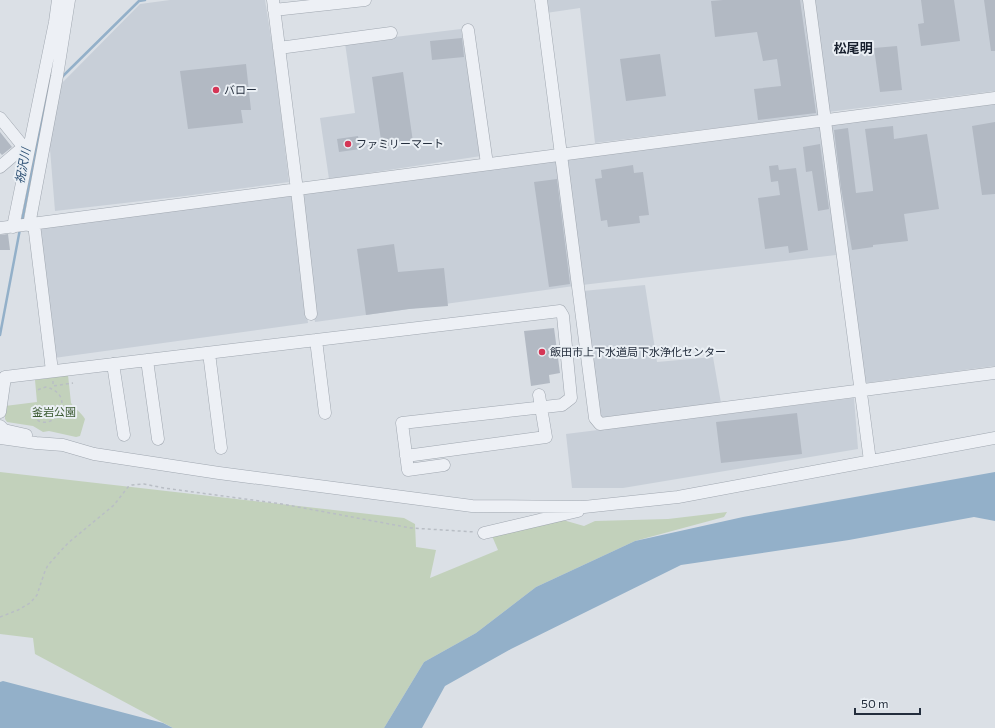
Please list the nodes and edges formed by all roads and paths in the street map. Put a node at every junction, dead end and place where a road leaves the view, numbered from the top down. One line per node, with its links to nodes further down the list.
1 (58, 0): 7 (street)
2 (69, 0): 7 (street)
3 (365, 0): 6 (street)
4 (541, 0): 14 (street)
5 (809, 0): 13 (street)
6 (274, 5): 10 (street)
7 (60, 23): 18 (street); 18 (street)
8 (468, 30): 15 (street)
9 (391, 33): 10 (street)
10 (279, 48): 17 (street)
11 (995, 98): 13 (street)
12 (0, 118): 16 (street)
13 (826, 121): 14 (street); 31 (street)
14 (560, 154): 15 (street); 31 (street)
15 (487, 164): 17 (street)
16 (0, 167)
17 (297, 190): 18 (street); 20 (street)
18 (23, 225): 19 (street); 25 (street)
19 (0, 228)
20 (311, 314)
21 (316, 340): 22 (street); 33 (street); 35 (street)
22 (209, 353): 23 (street); 43 (street)
23 (147, 360): 24 (street); 41 (street)
24 (113, 364): 25 (street); 38 (street)
25 (52, 371): 28 (path); 34 (street)
26 (995, 373): 31 (street)
27 (74, 384): 28 (path)
28 (53, 386): 30 (path)
29 (37, 390): 30 (path)
30 (54, 390): 36 (path)
31 (860, 391): 45 (street)
32 (539, 395): 33 (street)
33 (541, 407): 44 (street); 44 (street)
34 (0, 412)
35 (325, 413)
36 (33, 416)
37 (0, 426): 42 (street)
38 (124, 435)
39 (0, 438): 42 (street)
40 (995, 438): 45 (street)
41 (158, 439)
42 (36, 443): 47 (street)
43 (222, 448)
44 (406, 456): 46 (street)
45 (870, 461): 47 (street)
46 (444, 465)
47 (584, 507): 48 (street)
48 (484, 533): 49 (path)
49 (0, 617)

